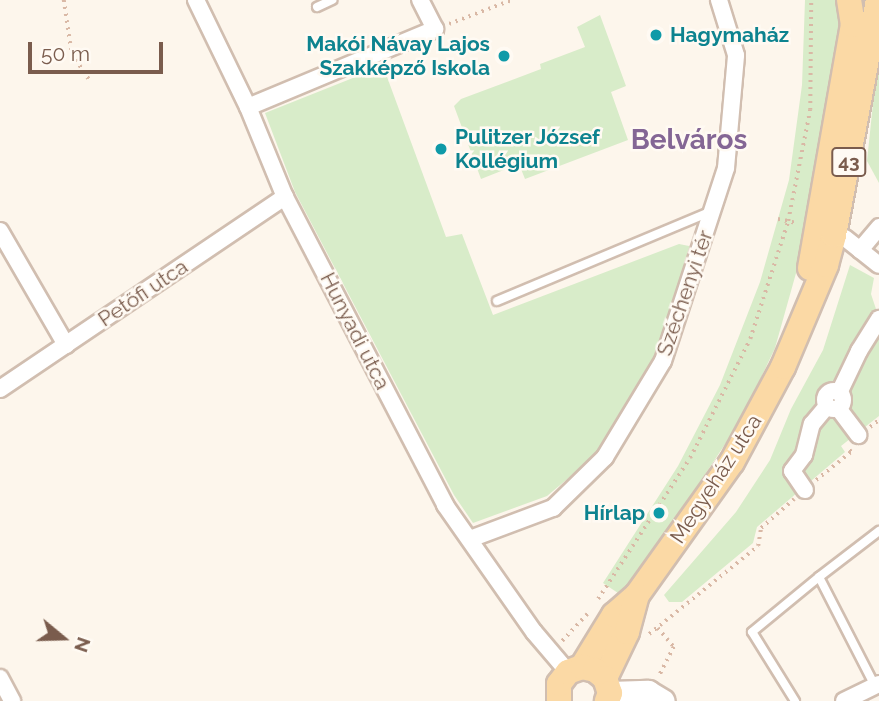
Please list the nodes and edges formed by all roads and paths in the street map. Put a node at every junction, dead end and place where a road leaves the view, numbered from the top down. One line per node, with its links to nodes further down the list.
1 (64, 0): 12 (path)
2 (197, 0): 13 (street, Hunyadi utca)
3 (332, 0): 10 (lane)
4 (421, 0): 11 (street)
5 (512, 0): 11 (path)
6 (719, 0): 15 (street, Széchenyi tér)
7 (811, 0): 17 (path)
8 (849, 0): 25 (main road, 43)
9 (878, 0): 25 (main road, 43)
10 (317, 7)
11 (435, 29): 13 (street)
12 (89, 79)
13 (248, 107): 14 (street, Hunyadi utca)
14 (285, 197): 27 (street, Petőfi utca); 34 (street, Hunyadi utca)
15 (712, 211): 24 (lane); 34 (street, Széchenyi tér)
16 (778, 219): 17 (path)
17 (788, 221): 18 (path); 38 (path)
18 (799, 224)
19 (879, 227): 22 (street)
20 (0, 231): 27 (street)
21 (845, 238): 22 (street)
22 (860, 250): 23 (street)
23 (879, 265)
24 (497, 301)
25 (803, 319): 36 (main road, Megyeház utca / 43)
26 (879, 319): 29 (street)
27 (66, 345): 28 (street, Petőfi utca)
28 (0, 389)
29 (835, 402): 31 (street); 32 (street)
30 (879, 420): 31 (path)
31 (859, 435): 32 (path)
32 (805, 490): 42 (path)
33 (879, 531): 35 (lane)
34 (470, 539): 37 (street, Hunyadi utca)
35 (820, 577): 40 (lane); 44 (lane)
36 (637, 595): 38 (main road, 43); 41 (main road, 43)
37 (544, 644): 38 (street, Hunyadi utca); 38 (street, Hunyadi utca)
38 (565, 676): 41 (main road)
39 (0, 678): 43 (street)
40 (877, 685): 45 (street)
41 (607, 691): 42 (main road)
42 (655, 696)
43 (12, 701)
44 (795, 701)
45 (844, 701)

